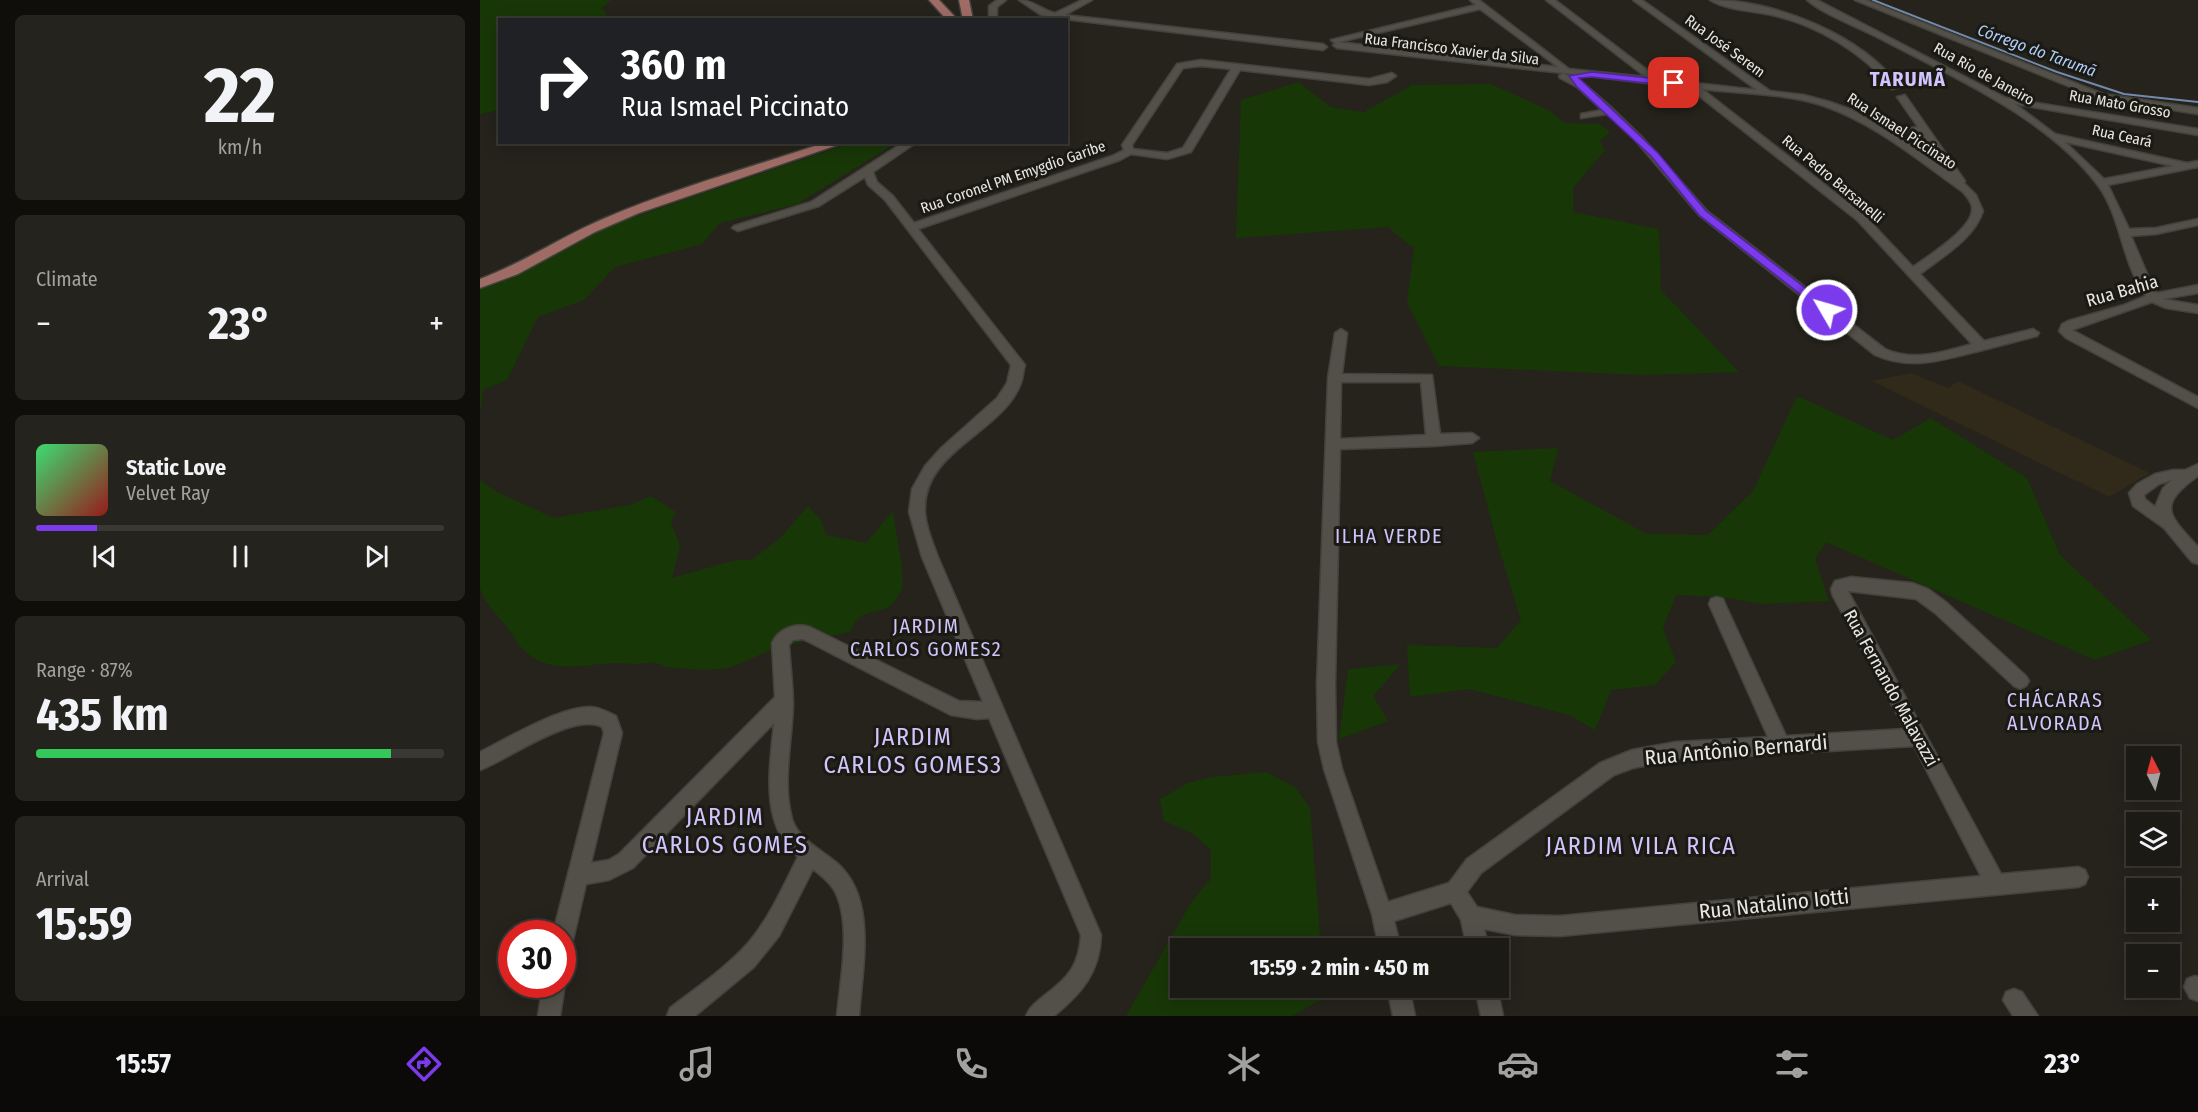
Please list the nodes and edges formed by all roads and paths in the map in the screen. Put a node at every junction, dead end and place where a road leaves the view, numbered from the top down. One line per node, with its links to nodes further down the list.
1 (934, 0): 16 (main road)
2 (950, 0): 17 (main road)
3 (1002, 0): 14 (street)
4 (1088, 0): 15 (street)
5 (1474, 0): 13 (street)
6 (1550, 0): 27 (street)
7 (1636, 0): 30 (street, Rua José Serem)
8 (1714, 0): 29 (street)
9 (1811, 0): 33 (street, Rua Rio de Janeiro)
10 (1859, 0): 31 (street)
11 (971, 1): 18 (main road); 19 (main road)
12 (1027, 1): 14 (street); 15 (street, Rua Francisco Xavier da Silva)
13 (1482, 6): 21 (street); 22 (street)
14 (993, 8): 20 (street)
15 (1060, 14): 21 (street, Rua Francisco Xavier da Silva)
16 (952, 18)
17 (954, 18)
18 (968, 18)
19 (973, 18)
20 (993, 18)
21 (1329, 45): 24 (street, Rua Francisco Xavier da Silva)
22 (1544, 55): 24 (street); 26 (street)
23 (1236, 67): 25 (street, Rua Coronel PM Emygdio Garibe); 45 (street); 45 (street, Rua Coronel PM Emygdio Garibe)
24 (1546, 71): 26 (street, Rua Francisco Xavier da Silva)
25 (1392, 76)
26 (1570, 77): 27 (street, Rua Ismael Piccinato); 34 (street)
27 (1656, 81): 28 (street, Rua Ismael Piccinato)
28 (1692, 86): 30 (street, Rua Ismael Piccinato); 54 (street, Rua Pedro Barsanelli)
29 (1895, 87)
30 (1768, 94): 40 (street, Rua Ismael Piccinato)
31 (2101, 96): 35 (street); 37 (street)
32 (1902, 97): 38 (street)
33 (2002, 99): 37 (street, Rua Mato Grosso); 41 (street, Rua Rio de Janeiro)
34 (1610, 111): 36 (street); 65 (street)
35 (2198, 111)
36 (1584, 116)
37 (2108, 117): 39 (street, Rua Mato Grosso)
38 (1923, 129): 40 (street); 49 (street)
39 (2198, 132)
40 (1885, 134): 49 (street, Rua Ismael Piccinato)
41 (2051, 136): 46 (street, Rua Ceará); 48 (street, Rua Rio de Janeiro)
42 (807, 144): 55 (main road)
43 (834, 144): 56 (main road)
44 (909, 144): 47 (street)
45 (1129, 151): 51 (street, Rua Coronel PM Emygdio Garibe)
46 (2193, 165): 48 (street)
47 (868, 172): 51 (street); 52 (street)
48 (2102, 183): 53 (street, Rua Rio de Janeiro)
49 (1967, 190): 54 (street, Rua Ismael Piccinato)
50 (2198, 222): 53 (street)
51 (912, 227): 77 (street)
52 (738, 228)
53 (2126, 233): 57 (street, Rua Rio de Janeiro)
54 (1913, 273): 65 (street, Rua Pedro Barsanelli)
55 (480, 275)
56 (480, 284)
57 (2145, 285): 59 (street); 60 (street, Rua Rio de Janeiro)
58 (2198, 289): 59 (street, Rua Bahia)
59 (2170, 296): 60 (street, Rua Bahia); 61 (street)
60 (2154, 297): 62 (street); 67 (street, Rua Bahia)
61 (2198, 300)
62 (2198, 309)
63 (1341, 333): 66 (street)
64 (2033, 333): 65 (street)
65 (1981, 346)
66 (1335, 378): 69 (street); 70 (street)
67 (2198, 403)
68 (1472, 438): 69 (street)
69 (1434, 441): 70 (street)
70 (1333, 444): 86 (street)
71 (2193, 472): 72 (street); 72 (street)
72 (2168, 524): 73 (street)
73 (2198, 558)
74 (1717, 604): 79 (street)
75 (2020, 681): 78 (street, Rua Fernando Malavazzi)
76 (784, 700): 77 (street); 81 (street); 82 (street)
77 (994, 709): 97 (street)
78 (1919, 737): 79 (street, Rua Antônio Bernardi); 84 (street, Rua Fernando Malavazzi)
79 (1781, 745): 85 (street, Rua Antônio Bernardi)
80 (480, 761): 82 (street)
81 (809, 856): 95 (street); 96 (street)
82 (578, 874): 88 (street)
83 (2078, 877): 84 (street, Rua Natalino Iotti)
84 (1995, 883): 87 (street, Rua Natalino Iotti)
85 (1455, 891): 86 (street); 87 (street)
86 (1382, 915): 89 (street)
87 (1471, 916): 90 (street)
88 (567, 920)
89 (1388, 938)
90 (1476, 938)
91 (552, 998): 94 (street)
92 (1400, 998): 98 (street)
93 (1488, 998): 99 (street)
94 (549, 1016)
95 (678, 1016)
96 (848, 1016)
97 (1037, 1016)
98 (1404, 1016)
99 (1491, 1016)

